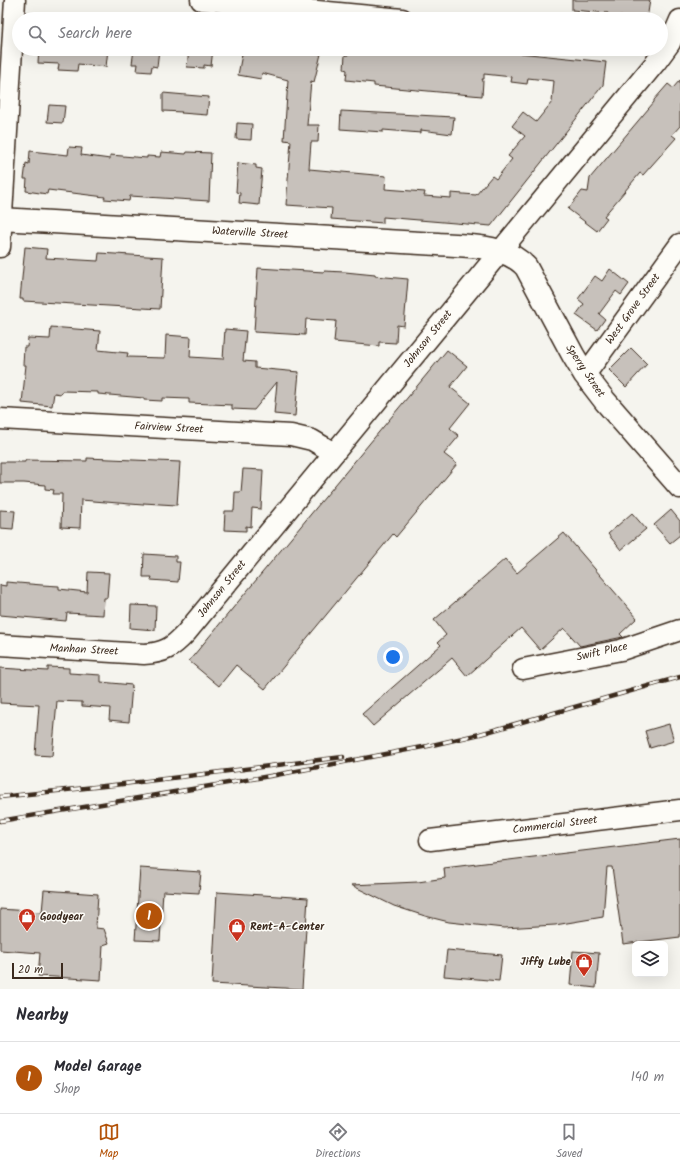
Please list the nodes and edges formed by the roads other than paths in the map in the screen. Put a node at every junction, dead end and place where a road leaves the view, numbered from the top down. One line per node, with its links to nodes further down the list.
1 (15, 0): 3 (street)
2 (201, 0): 4 (street)
3 (14, 12)
4 (328, 12)
5 (680, 20): 6 (street, Johnson Street)
6 (668, 43)
7 (12, 47): 9 (street)
8 (655, 56): 12 (street, Johnson Street)
9 (1, 219): 11 (street); 12 (street, Waterville Street)
10 (680, 244): 13 (street, West Grove Street)
11 (0, 247)
12 (499, 251): 13 (street, Sperry Street); 15 (street, Johnson Street)
13 (585, 375): 16 (street, Sperry Street)
14 (0, 419): 15 (street, Fairview Street)
15 (334, 452): 19 (street, Johnson Street)
16 (680, 487)
17 (680, 630): 20 (street, Swift Place)
18 (0, 645): 19 (street, Manhan Street)
19 (167, 650)
20 (523, 669)
21 (680, 810): 22 (street, Commercial Street)
22 (430, 840)

